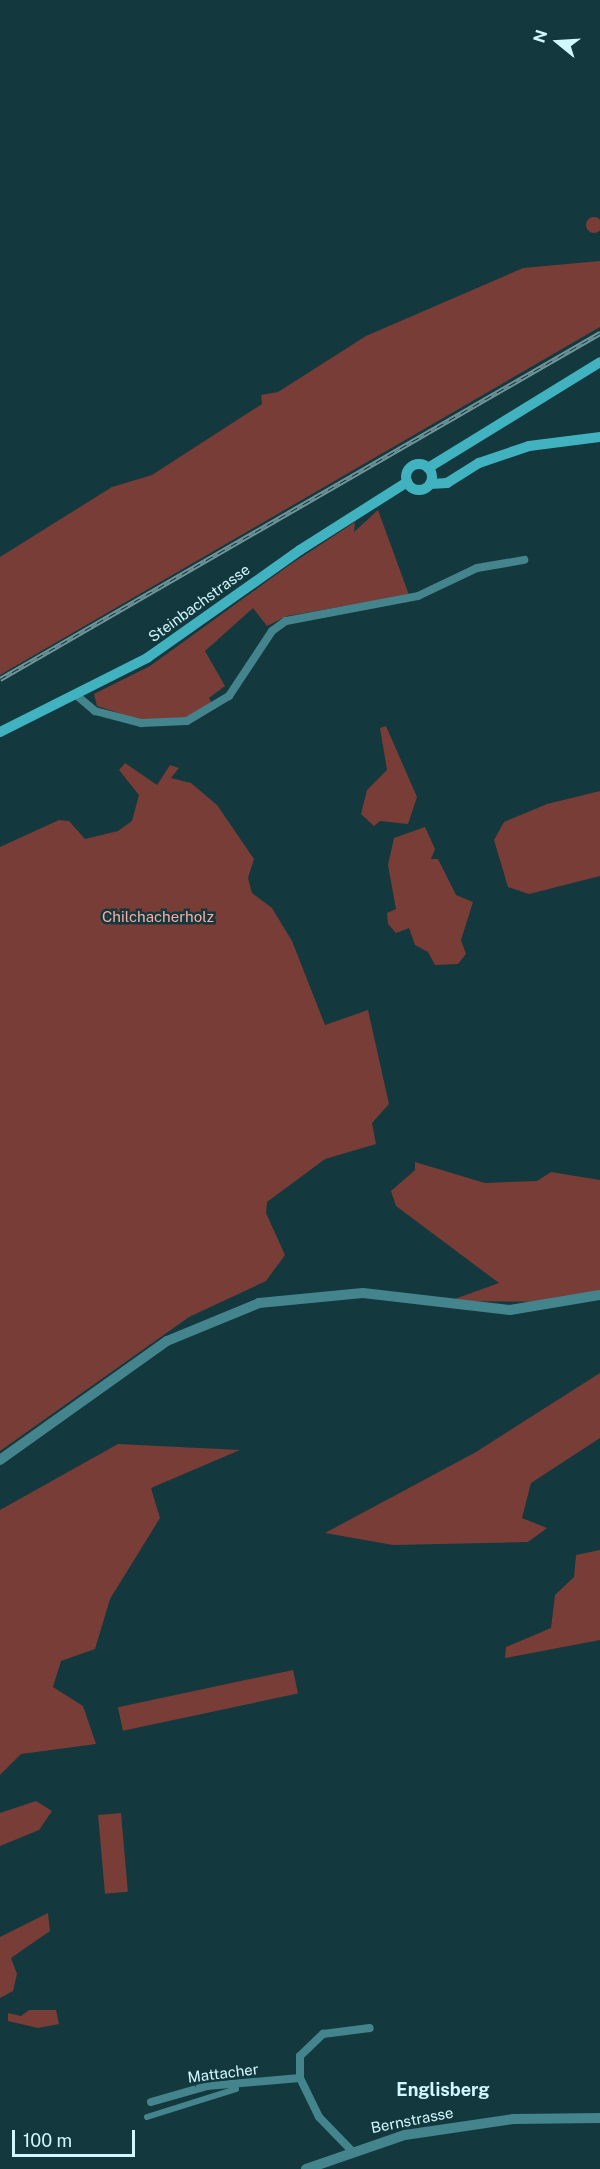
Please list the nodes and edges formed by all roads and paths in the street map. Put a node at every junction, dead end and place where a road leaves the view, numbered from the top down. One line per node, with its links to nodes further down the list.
1 (600, 362): 3 (main road, Steinbachstrasse)
2 (600, 437): 5 (main road)
3 (428, 468): 4 (main road, Steinbachstrasse); 5 (main road)
4 (407, 482): 5 (main road); 7 (main road, Steinbachstrasse)
5 (430, 484)
6 (524, 560): 7 (street)
7 (76, 695): 8 (main road, Steinbachstrasse)
8 (0, 732)
9 (600, 1295): 10 (street)
10 (0, 1460)
11 (370, 2028): 12 (street)
12 (300, 2078): 13 (street, Mattacher); 21 (street)
13 (235, 2084): 14 (street, Mattacher); 16 (street)
14 (192, 2089): 15 (street, Mattacher); 16 (street)
15 (162, 2098): 17 (street, Mattacher); 18 (street)
16 (195, 2099): 18 (street)
17 (151, 2102)
18 (167, 2110): 19 (street)
19 (147, 2117)
20 (600, 2118): 21 (street, Bernstrasse)
21 (351, 2150): 22 (street, Bernstrasse)
22 (326, 2165): 23 (street, Bernstrasse)
23 (306, 2169)

